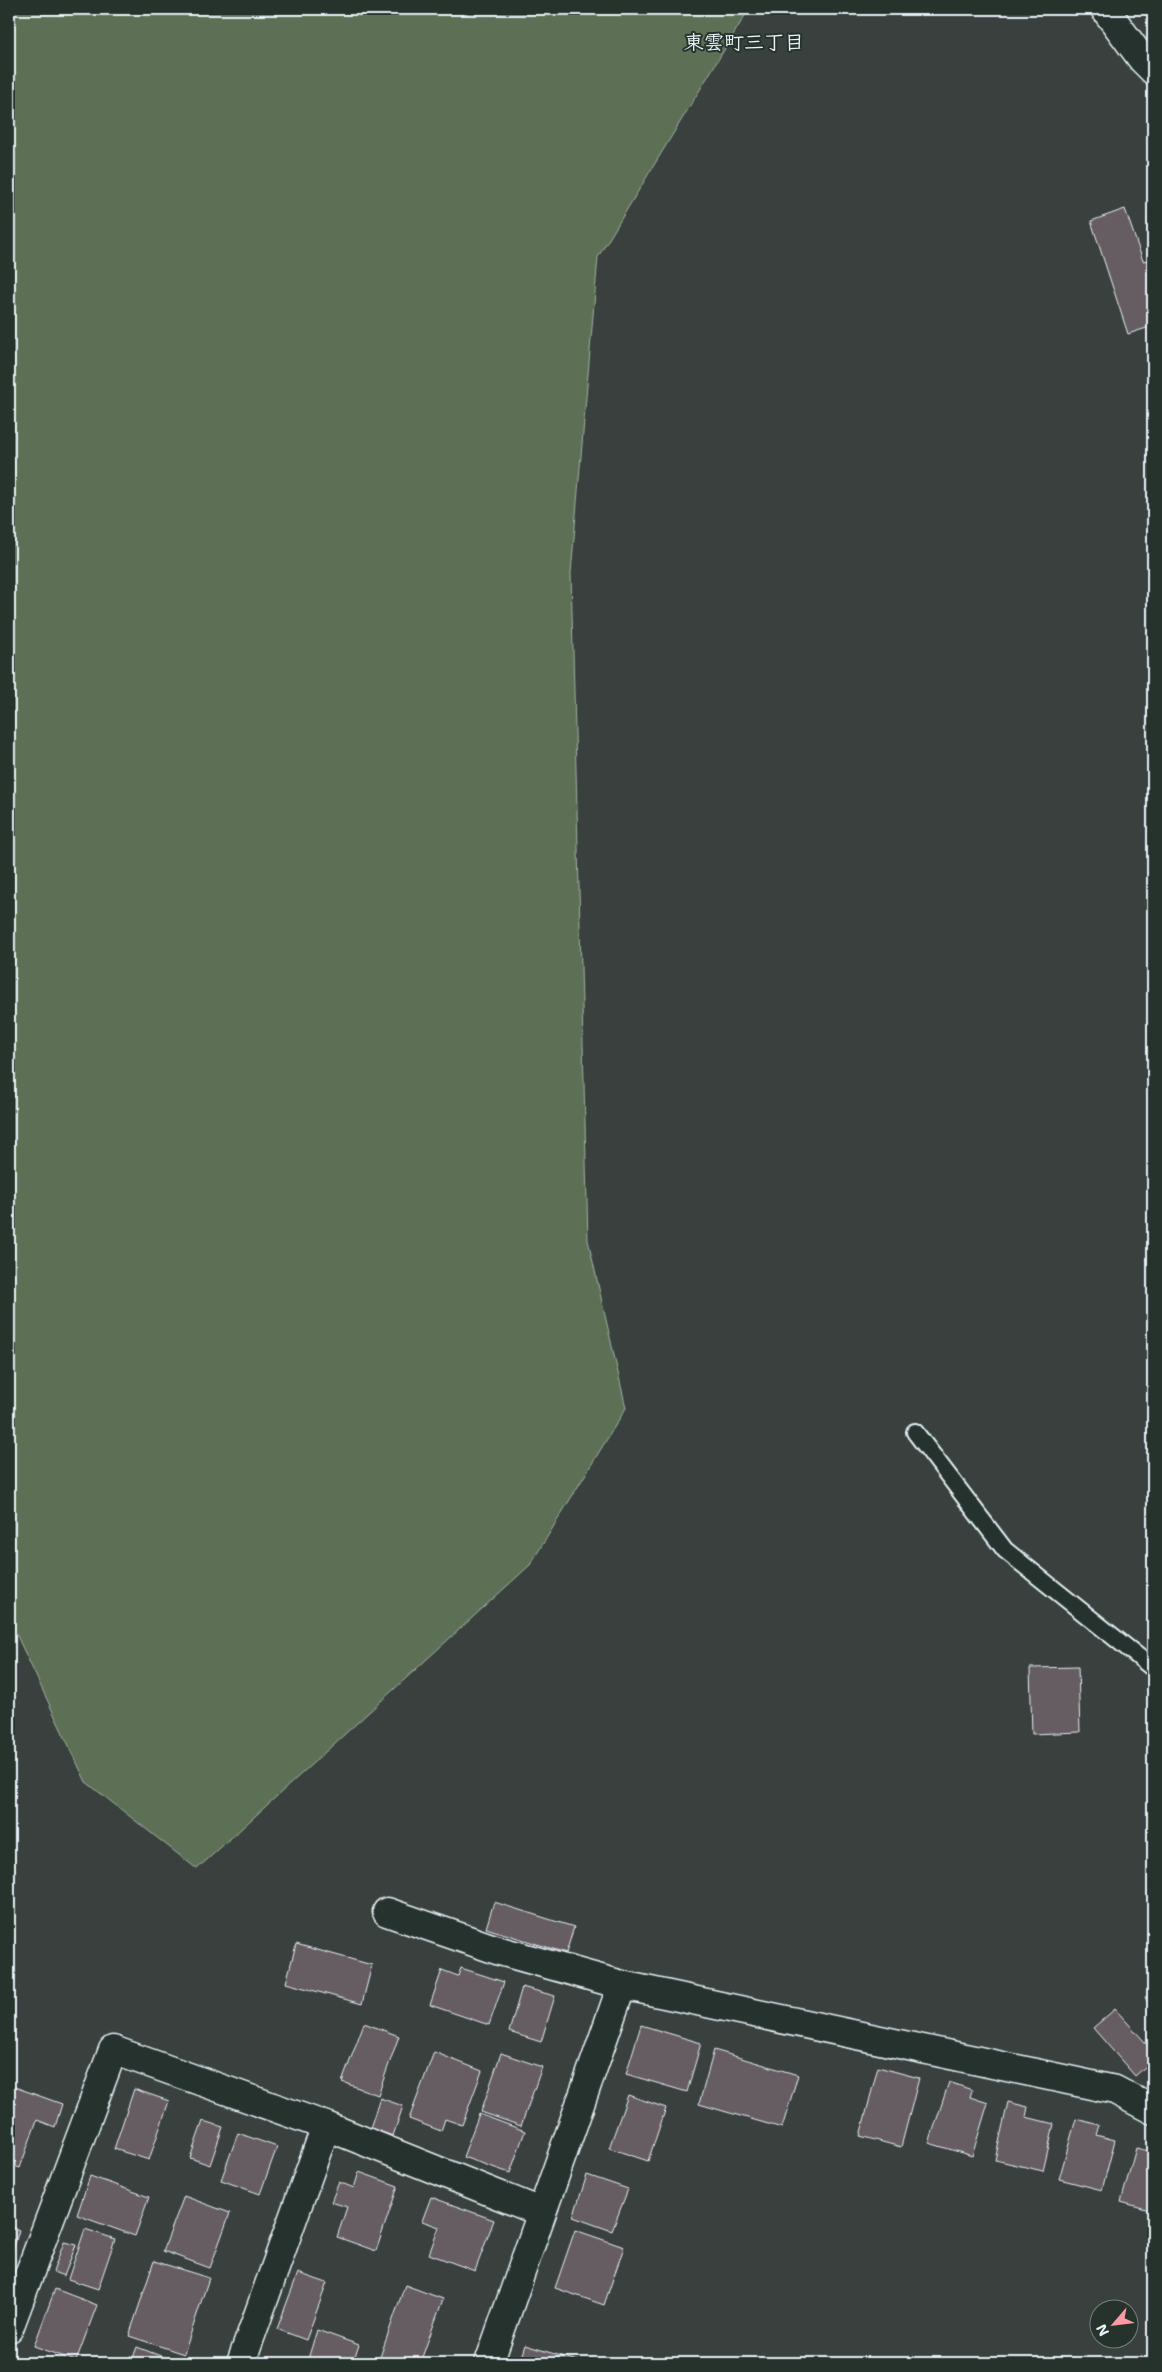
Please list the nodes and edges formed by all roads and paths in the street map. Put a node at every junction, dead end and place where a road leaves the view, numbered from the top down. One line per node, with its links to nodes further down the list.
1 (1105, 9): 2 (street)
2 (1153, 70)
3 (915, 1432): 4 (lane)
4 (1153, 1666)
5 (387, 1912): 6 (street)
6 (622, 1985): 7 (street); 9 (street)
7 (1153, 2110)
8 (326, 2126): 9 (street); 10 (street); 11 (street)
9 (541, 2212): 12 (street)
10 (9, 2328)
11 (241, 2363)
12 (489, 2363)

